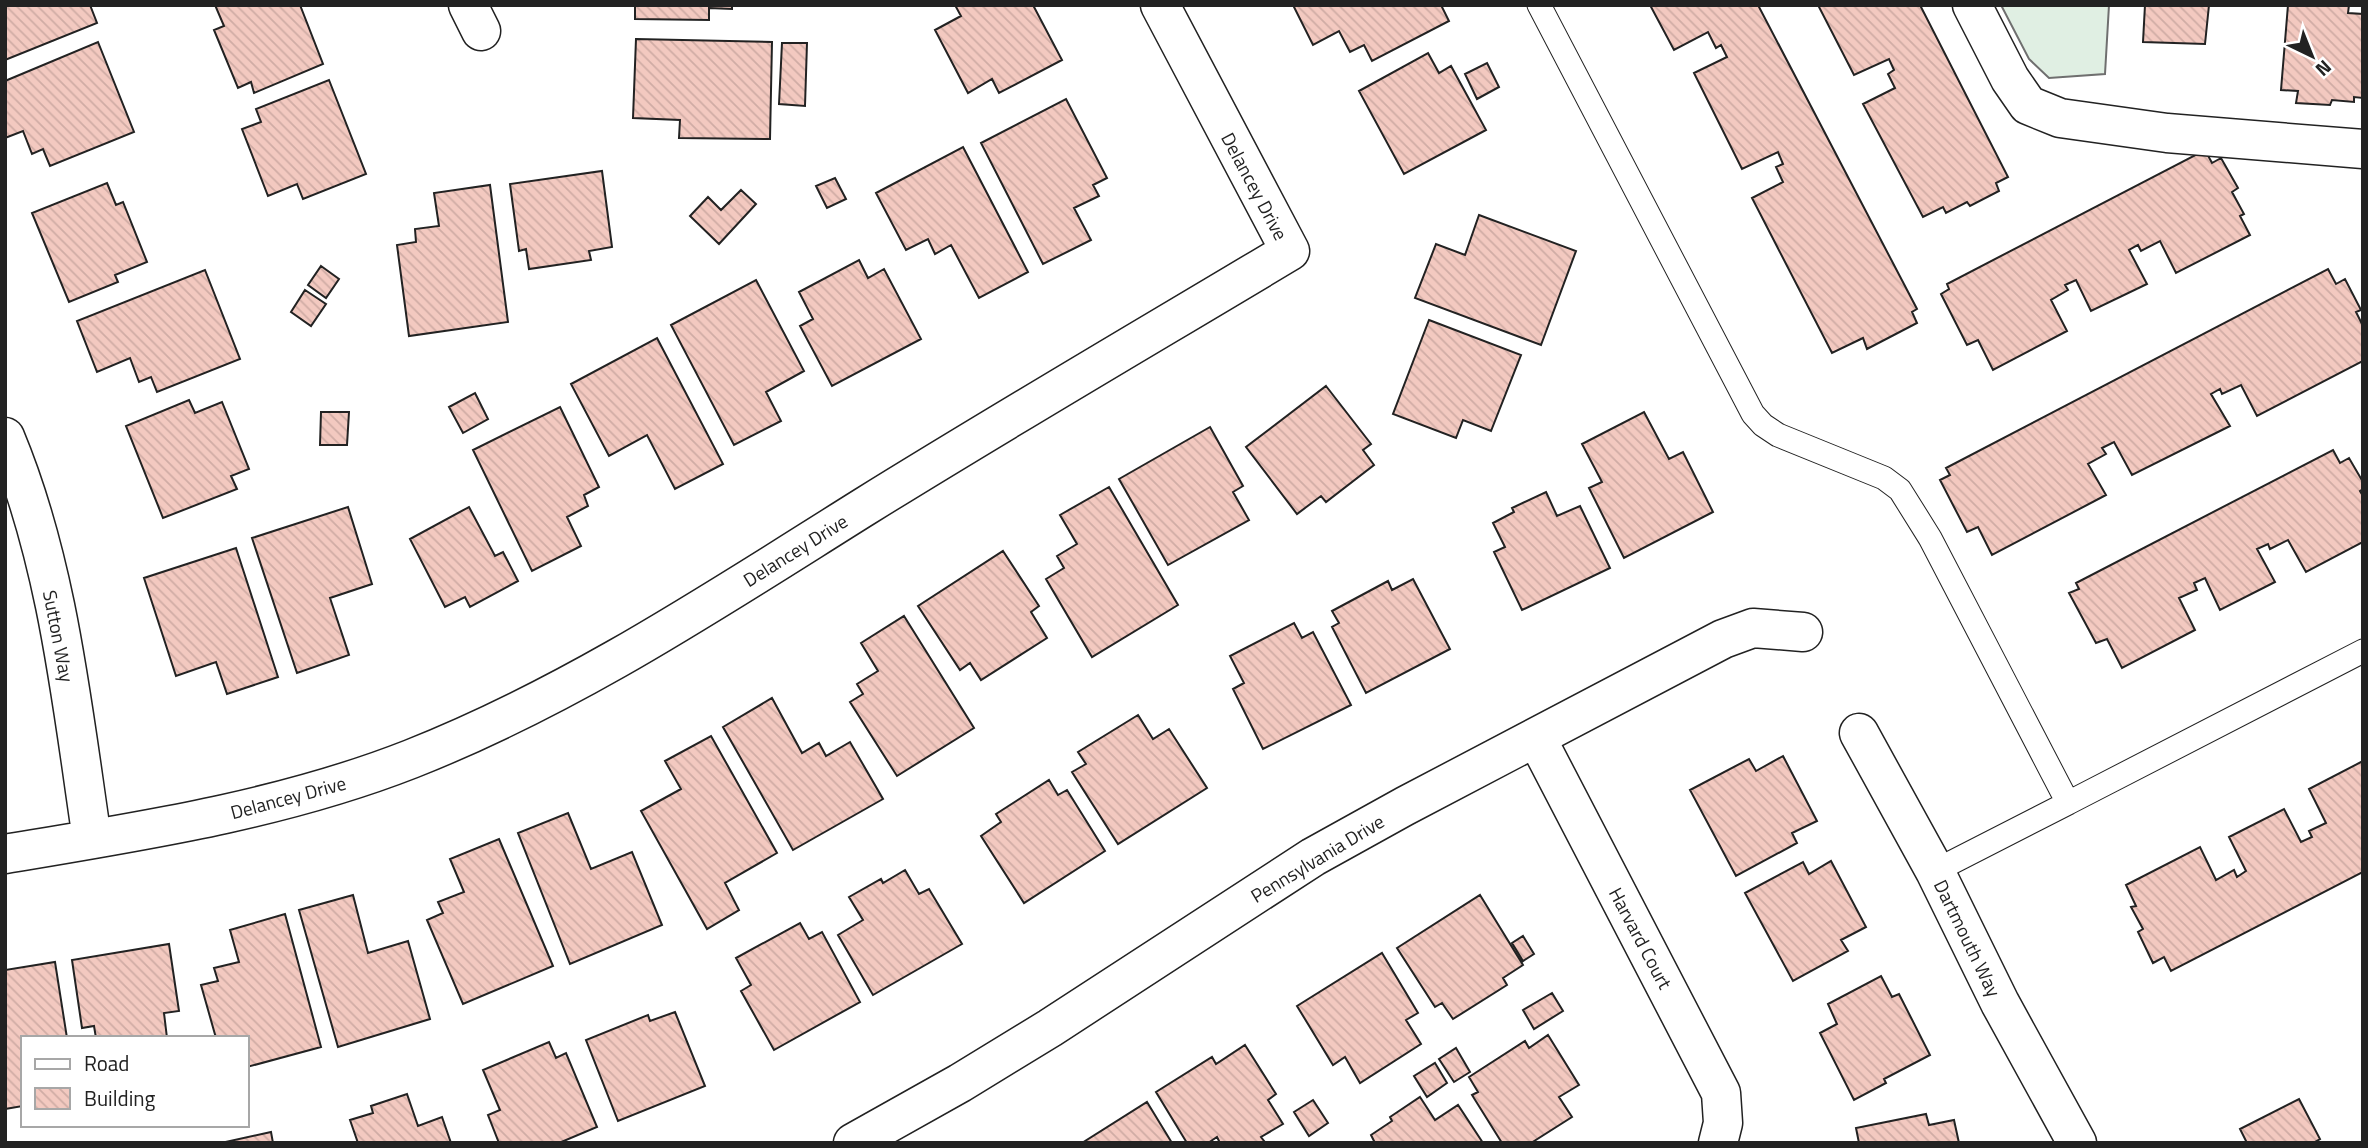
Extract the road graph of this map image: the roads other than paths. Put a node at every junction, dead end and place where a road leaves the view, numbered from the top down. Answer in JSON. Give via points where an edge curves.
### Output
{"nodes":[{"id":1,"x":1160,"y":5,"type":"edge"},
{"id":2,"x":1539,"y":5,"type":"edge"},
{"id":3,"x":1972,"y":5,"type":"edge"},
{"id":4,"x":2363,"y":149,"type":"edge"},
{"id":5,"x":5,"y":437,"type":"edge"},
{"id":6,"x":1803,"y":632,"type":"dead end"},
{"id":7,"x":2363,"y":651,"type":"edge"},
{"id":8,"x":1859,"y":733,"type":"dead end"},
{"id":9,"x":1536,"y":739,"type":"junction"},
{"id":10,"x":2068,"y":803,"type":"junction"},
{"id":11,"x":92,"y":839,"type":"junction"},
{"id":12,"x":5,"y":854,"type":"edge"},
{"id":13,"x":1935,"y":870,"type":"junction"},
{"id":14,"x":853,"y":1143,"type":"edge"},
{"id":15,"x":1718,"y":1143,"type":"edge"},
{"id":16,"x":2077,"y":1143,"type":"edge"}],
"edges":[{"from":1,"to":11,"type":"street","name":"Delancey Drive","via":[[1290,251],[626,654],[483,730],[408,760],[280,801]]},
{"from":2,"to":10,"type":"lane","via":[[1753,414],[1778,435],[1884,478],[1900,490],[1930,538]]},
{"from":3,"to":4,"type":"street","via":[[2028,105],[2060,118],[2167,133]]},
{"from":5,"to":11,"type":"street","name":"Sutton Way","via":[[32,514],[52,593]]},
{"from":6,"to":9,"type":"street","name":"Pennsylvania Drive","via":[[1753,628],[1723,639]]},
{"from":7,"to":10,"type":"lane"},
{"from":8,"to":13,"type":"street","name":"Dartmouth Way"},
{"from":9,"to":14,"type":"street","name":"Pennsylvania Drive","via":[[1313,857],[1050,1028]]},
{"from":9,"to":15,"type":"street","name":"Harvard Court","via":[[1721,1093],[1723,1124]]},
{"from":10,"to":13,"type":"lane"},
{"from":11,"to":12,"type":"street","name":"Delancey Drive"},
{"from":13,"to":16,"type":"street","name":"Dartmouth Way","via":[[2000,1003]]}]}
